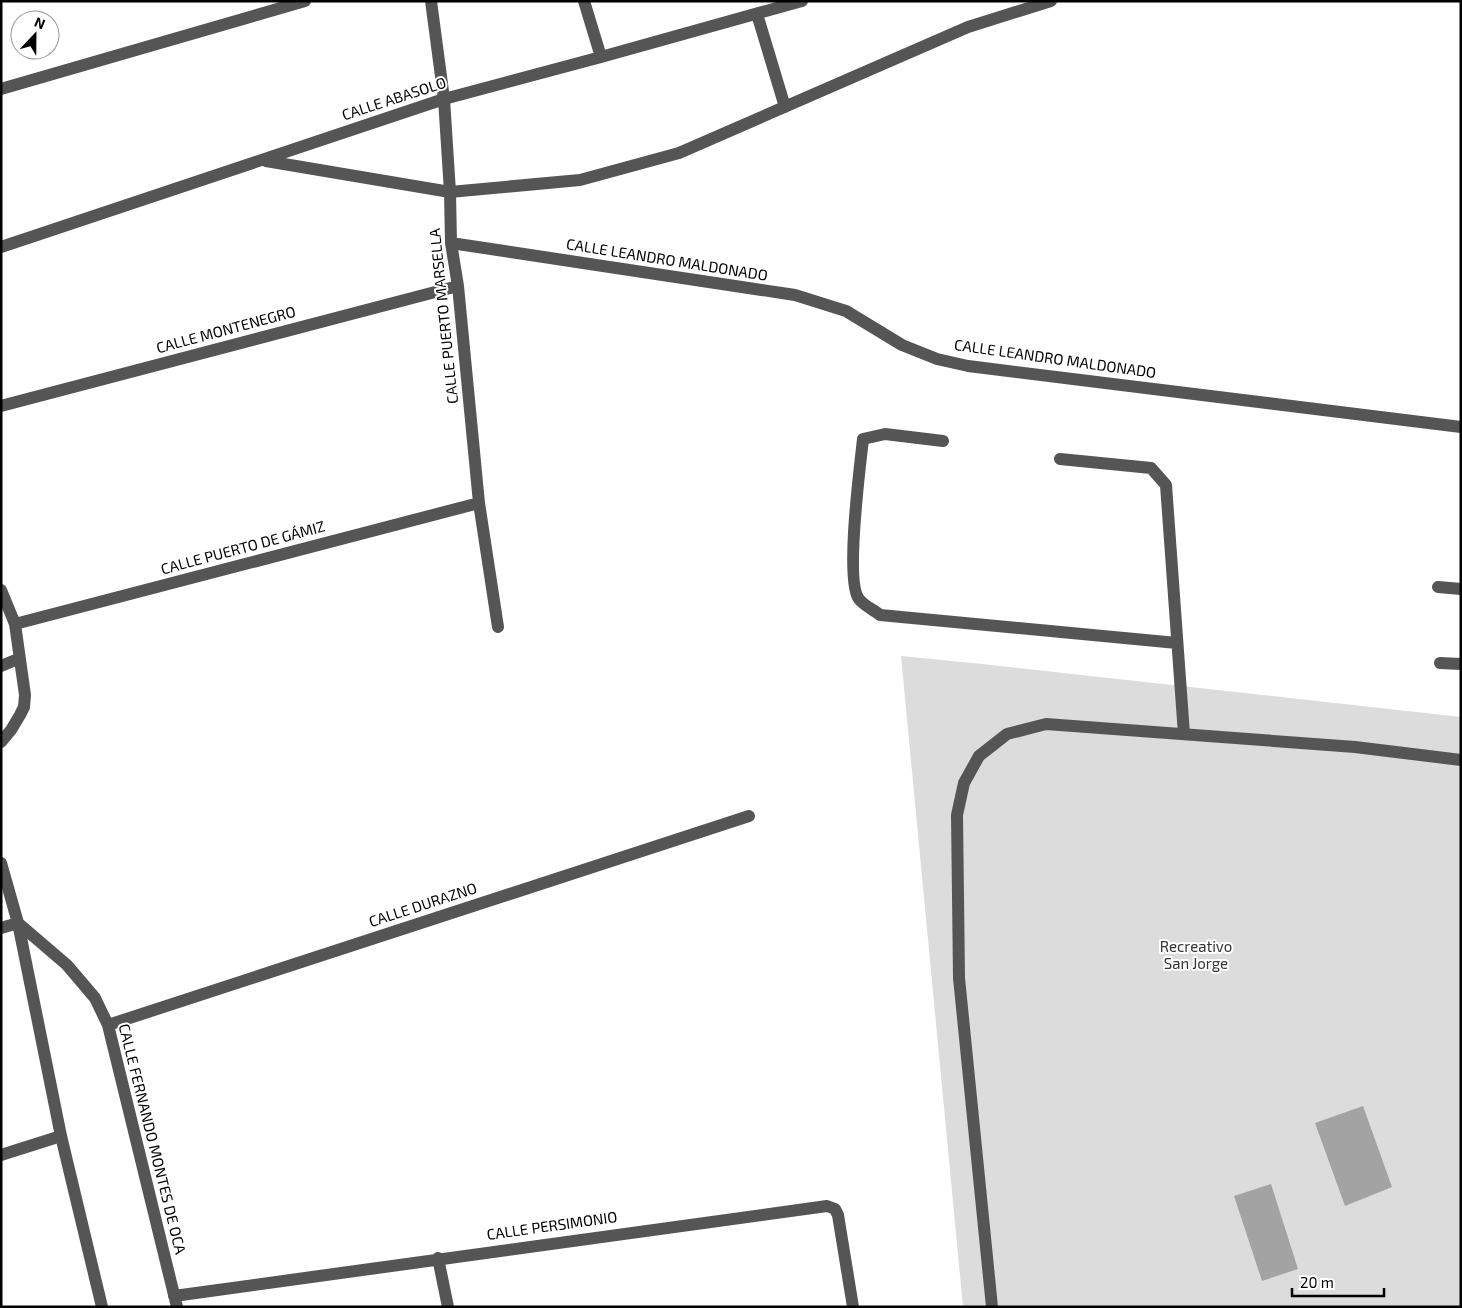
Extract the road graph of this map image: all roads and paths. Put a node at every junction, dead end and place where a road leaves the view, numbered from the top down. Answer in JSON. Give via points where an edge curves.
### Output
{"nodes":[{"id":1,"x":305,"y":1,"type":"edge"},
{"id":2,"x":431,"y":1,"type":"edge"},
{"id":3,"x":584,"y":1,"type":"edge"},
{"id":4,"x":802,"y":1,"type":"edge"},
{"id":5,"x":1051,"y":1,"type":"edge"},
{"id":6,"x":758,"y":14,"type":"junction"},
{"id":7,"x":601,"y":57,"type":"junction"},
{"id":8,"x":1,"y":89,"type":"edge"},
{"id":9,"x":444,"y":99,"type":"junction"},
{"id":10,"x":785,"y":107,"type":"junction"},
{"id":11,"x":264,"y":160,"type":"junction"},
{"id":12,"x":450,"y":192,"type":"junction"},
{"id":13,"x":451,"y":244,"type":"junction"},
{"id":14,"x":1,"y":247,"type":"edge"},
{"id":15,"x":458,"y":286,"type":"junction"},
{"id":16,"x":1,"y":406,"type":"edge"},
{"id":17,"x":1461,"y":427,"type":"edge"},
{"id":18,"x":943,"y":441,"type":"dead end"},
{"id":19,"x":1060,"y":459,"type":"dead end"},
{"id":20,"x":480,"y":503,"type":"junction"},
{"id":21,"x":1438,"y":587,"type":"dead end"},
{"id":22,"x":1461,"y":589,"type":"edge"},
{"id":23,"x":1,"y":590,"type":"edge"},
{"id":24,"x":14,"y":624,"type":"junction"},
{"id":25,"x":498,"y":627,"type":"dead end"},
{"id":26,"x":1176,"y":643,"type":"junction"},
{"id":27,"x":18,"y":659,"type":"junction"},
{"id":28,"x":1440,"y":662,"type":"dead end"},
{"id":29,"x":1461,"y":664,"type":"edge"},
{"id":30,"x":1,"y":666,"type":"edge"},
{"id":31,"x":1184,"y":734,"type":"junction"},
{"id":32,"x":1,"y":742,"type":"edge"},
{"id":33,"x":1461,"y":760,"type":"edge"},
{"id":34,"x":749,"y":816,"type":"dead end"},
{"id":35,"x":1,"y":863,"type":"edge"},
{"id":36,"x":18,"y":923,"type":"junction"},
{"id":37,"x":1,"y":928,"type":"edge"},
{"id":38,"x":108,"y":1025,"type":"junction"},
{"id":39,"x":61,"y":1136,"type":"junction"},
{"id":40,"x":1,"y":1155,"type":"edge"},
{"id":41,"x":438,"y":1258,"type":"junction"},
{"id":42,"x":176,"y":1301,"type":"edge"},
{"id":43,"x":102,"y":1307,"type":"edge"},
{"id":44,"x":448,"y":1307,"type":"edge"},
{"id":45,"x":853,"y":1307,"type":"edge"},
{"id":46,"x":992,"y":1307,"type":"edge"}],
"edges":[{"from":1,"to":8,"type":"street"},
{"from":2,"to":9,"type":"street","name":"CALLE PUERTO MARSELLA"},
{"from":3,"to":7,"type":"street"},
{"from":4,"to":6,"type":"street","name":"CALLE ABASOLO"},
{"from":5,"to":10,"type":"street","via":[[968,27]]},
{"from":6,"to":7,"type":"street","name":"CALLE ABASOLO"},
{"from":6,"to":10,"type":"street"},
{"from":7,"to":9,"type":"street","name":"CALLE ABASOLO"},
{"from":9,"to":11,"type":"street","name":"CALLE ABASOLO"},
{"from":9,"to":12,"type":"street","name":"CALLE PUERTO MARSELLA"},
{"from":10,"to":12,"type":"street","via":[[679,153],[580,180]]},
{"from":11,"to":12,"type":"street"},
{"from":11,"to":14,"type":"street","name":"CALLE ABASOLO"},
{"from":12,"to":13,"type":"street","name":"CALLE PUERTO MARSELLA"},
{"from":13,"to":15,"type":"street","name":"CALLE PUERTO MARSELLA"},
{"from":13,"to":17,"type":"street","name":"CALLE LEANDRO MALDONADO","via":[[796,295],[846,311],[902,345],[937,359],[968,366]]},
{"from":15,"to":16,"type":"street","name":"CALLE MONTENEGRO"},
{"from":15,"to":20,"type":"street","name":"CALLE PUERTO MARSELLA"},
{"from":18,"to":26,"type":"street","via":[[885,434],[863,439],[853,583],[858,599],[880,615]]},
{"from":19,"to":26,"type":"street","via":[[1151,468],[1166,485]]},
{"from":20,"to":24,"type":"street","name":"CALLE PUERTO DE GÁMIZ"},
{"from":20,"to":25,"type":"street","name":"CALLE PUERTO MARSELLA"},
{"from":21,"to":22,"type":"street"},
{"from":23,"to":24,"type":"street"},
{"from":24,"to":27,"type":"street"},
{"from":26,"to":31,"type":"street"},
{"from":27,"to":30,"type":"street"},
{"from":27,"to":32,"type":"street","via":[[24,707]]},
{"from":28,"to":29,"type":"street"},
{"from":31,"to":33,"type":"street","via":[[1355,747]]},
{"from":31,"to":46,"type":"street","via":[[1046,724],[1007,734],[979,756],[964,782],[956,815],[959,978]]},
{"from":34,"to":38,"type":"street","name":"CALLE DURAZNO"},
{"from":35,"to":36,"type":"street"},
{"from":36,"to":37,"type":"street"},
{"from":36,"to":38,"type":"street","name":"CALLE FERNANDO MONTES DE OCA","via":[[67,965],[95,998]]},
{"from":36,"to":39,"type":"street"},
{"from":38,"to":42,"type":"street","name":"CALLE FERNANDO MONTES DE OCA"},
{"from":39,"to":40,"type":"street"},
{"from":39,"to":43,"type":"street"},
{"from":41,"to":42,"type":"street","name":"CALLE PERSIMONIO"},
{"from":41,"to":44,"type":"street"},
{"from":41,"to":45,"type":"street","name":"CALLE PERSIMONIO","via":[[827,1206],[835,1209],[838,1215]]}]}
